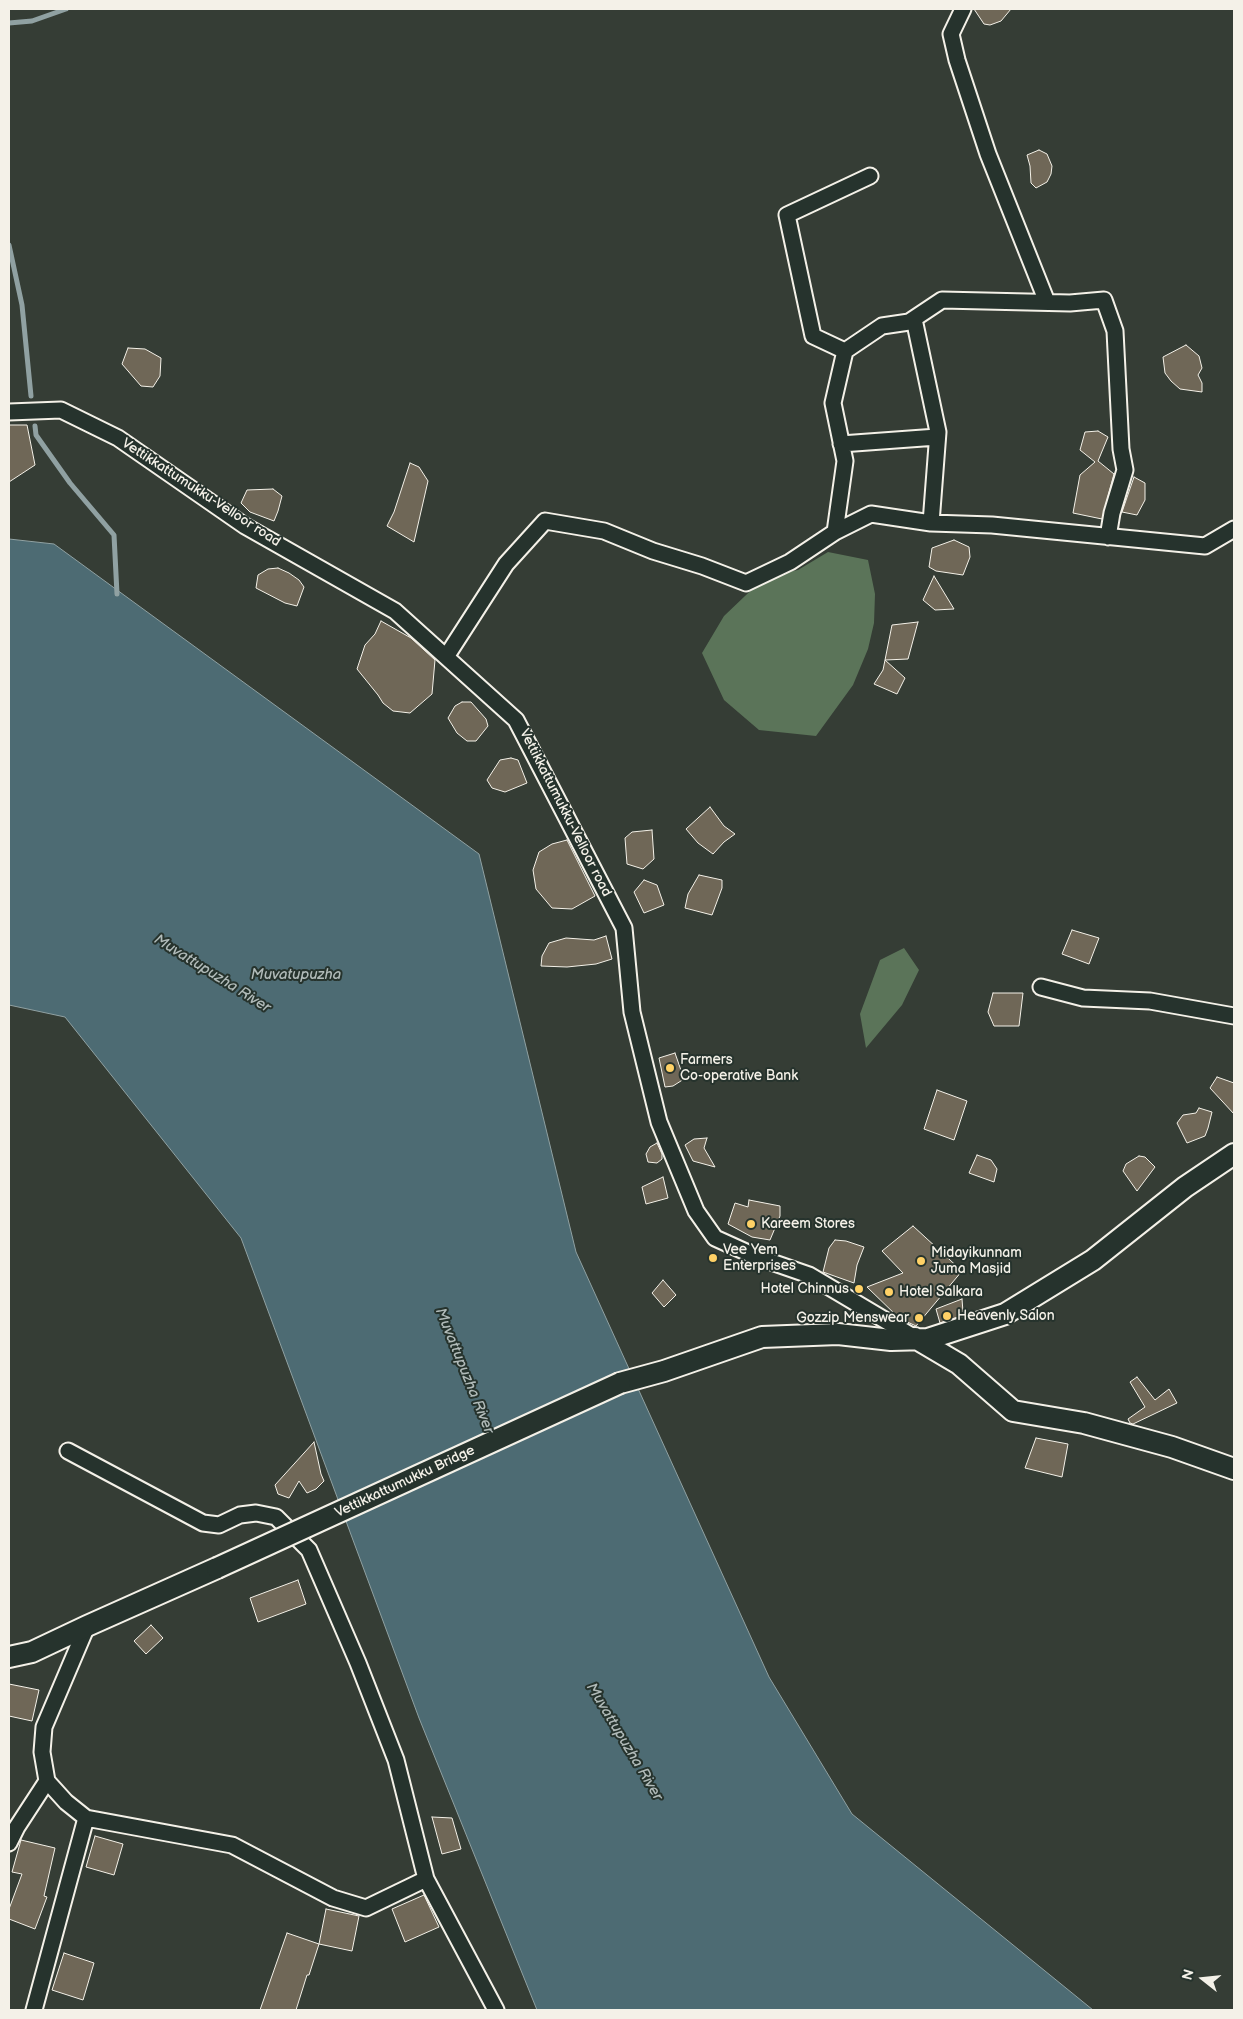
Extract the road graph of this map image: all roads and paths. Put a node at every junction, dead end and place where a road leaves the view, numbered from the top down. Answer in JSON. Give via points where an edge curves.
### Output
{"nodes":[{"id":1,"x":963,"y":9,"type":"edge"},
{"id":2,"x":870,"y":176,"type":"dead end"},
{"id":3,"x":1047,"y":302,"type":"junction"},
{"id":4,"x":914,"y":319,"type":"junction"},
{"id":5,"x":845,"y":352,"type":"junction"},
{"id":6,"x":9,"y":412,"type":"edge"},
{"id":7,"x":937,"y":438,"type":"junction"},
{"id":8,"x":841,"y":444,"type":"junction"},
{"id":9,"x":931,"y":522,"type":"junction"},
{"id":10,"x":1234,"y":529,"type":"edge"},
{"id":11,"x":835,"y":532,"type":"junction"},
{"id":12,"x":1108,"y":537,"type":"junction"},
{"id":13,"x":446,"y":657,"type":"junction"},
{"id":14,"x":1041,"y":987,"type":"dead end"},
{"id":15,"x":1234,"y":1016,"type":"edge"},
{"id":16,"x":1234,"y":1154,"type":"edge"},
{"id":17,"x":915,"y":1338,"type":"junction"},
{"id":18,"x":68,"y":1451,"type":"dead end"},
{"id":19,"x":1234,"y":1469,"type":"edge"},
{"id":20,"x":87,"y":1626,"type":"junction"},
{"id":21,"x":9,"y":1657,"type":"edge"},
{"id":22,"x":47,"y":1781,"type":"junction"},
{"id":23,"x":86,"y":1818,"type":"junction"},
{"id":24,"x":9,"y":1843,"type":"edge"},
{"id":25,"x":426,"y":1880,"type":"junction"},
{"id":26,"x":34,"y":2010,"type":"edge"},
{"id":27,"x":496,"y":2010,"type":"edge"}],
"edges":[{"from":1,"to":3,"type":"street","via":[[951,34],[957,60],[988,154]]},
{"from":2,"to":5,"type":"street","via":[[787,215],[813,336]]},
{"from":3,"to":4,"type":"street","via":[[942,300]]},
{"from":3,"to":12,"type":"street","via":[[1104,300],[1115,331],[1125,470]]},
{"from":4,"to":5,"type":"street","via":[[882,326]]},
{"from":4,"to":7,"type":"street"},
{"from":5,"to":8,"type":"street","via":[[833,403]]},
{"from":6,"to":13,"type":"street","name":"Vettikkattumukku-Velloor road","via":[[61,410],[118,438],[245,526],[395,611]]},
{"from":7,"to":8,"type":"street"},
{"from":7,"to":9,"type":"street"},
{"from":8,"to":11,"type":"street","via":[[845,461]]},
{"from":9,"to":11,"type":"street","via":[[871,514]]},
{"from":9,"to":12,"type":"street"},
{"from":10,"to":12,"type":"street","via":[[1205,546]]},
{"from":11,"to":13,"type":"street","via":[[790,562],[746,583],[604,531],[545,521],[506,564]]},
{"from":13,"to":17,"type":"street","name":"Vettikkattumukku-Velloor road","via":[[516,720],[624,928],[632,1012],[660,1122],[696,1211],[715,1238],[809,1275]]},
{"from":14,"to":15,"type":"street","via":[[1083,998],[1150,1001]]},
{"from":16,"to":17,"type":"main road","name":"Vettikkattumukku Bridge","via":[[1185,1187],[1093,1260],[1005,1314],[928,1339]]},
{"from":17,"to":19,"type":"main road","via":[[959,1364],[1013,1411],[1084,1423],[1172,1447]]},
{"from":17,"to":20,"type":"main road","name":"Vettikkattumukku Bridge","bridge":true,"via":[[892,1340],[838,1334],[762,1337],[620,1383]]},
{"from":18,"to":25,"type":"street","via":[[203,1523],[219,1525],[240,1515],[256,1513],[276,1517],[309,1550],[396,1760]]},
{"from":20,"to":21,"type":"main road","name":"Vettikkattumukku Bridge","via":[[32,1652]]},
{"from":20,"to":22,"type":"street","via":[[44,1727],[42,1752]]},
{"from":22,"to":23,"type":"street"},
{"from":22,"to":24,"type":"street"},
{"from":23,"to":25,"type":"street","via":[[232,1845],[333,1898],[366,1908]]},
{"from":23,"to":26,"type":"street"},
{"from":25,"to":27,"type":"street"}]}
